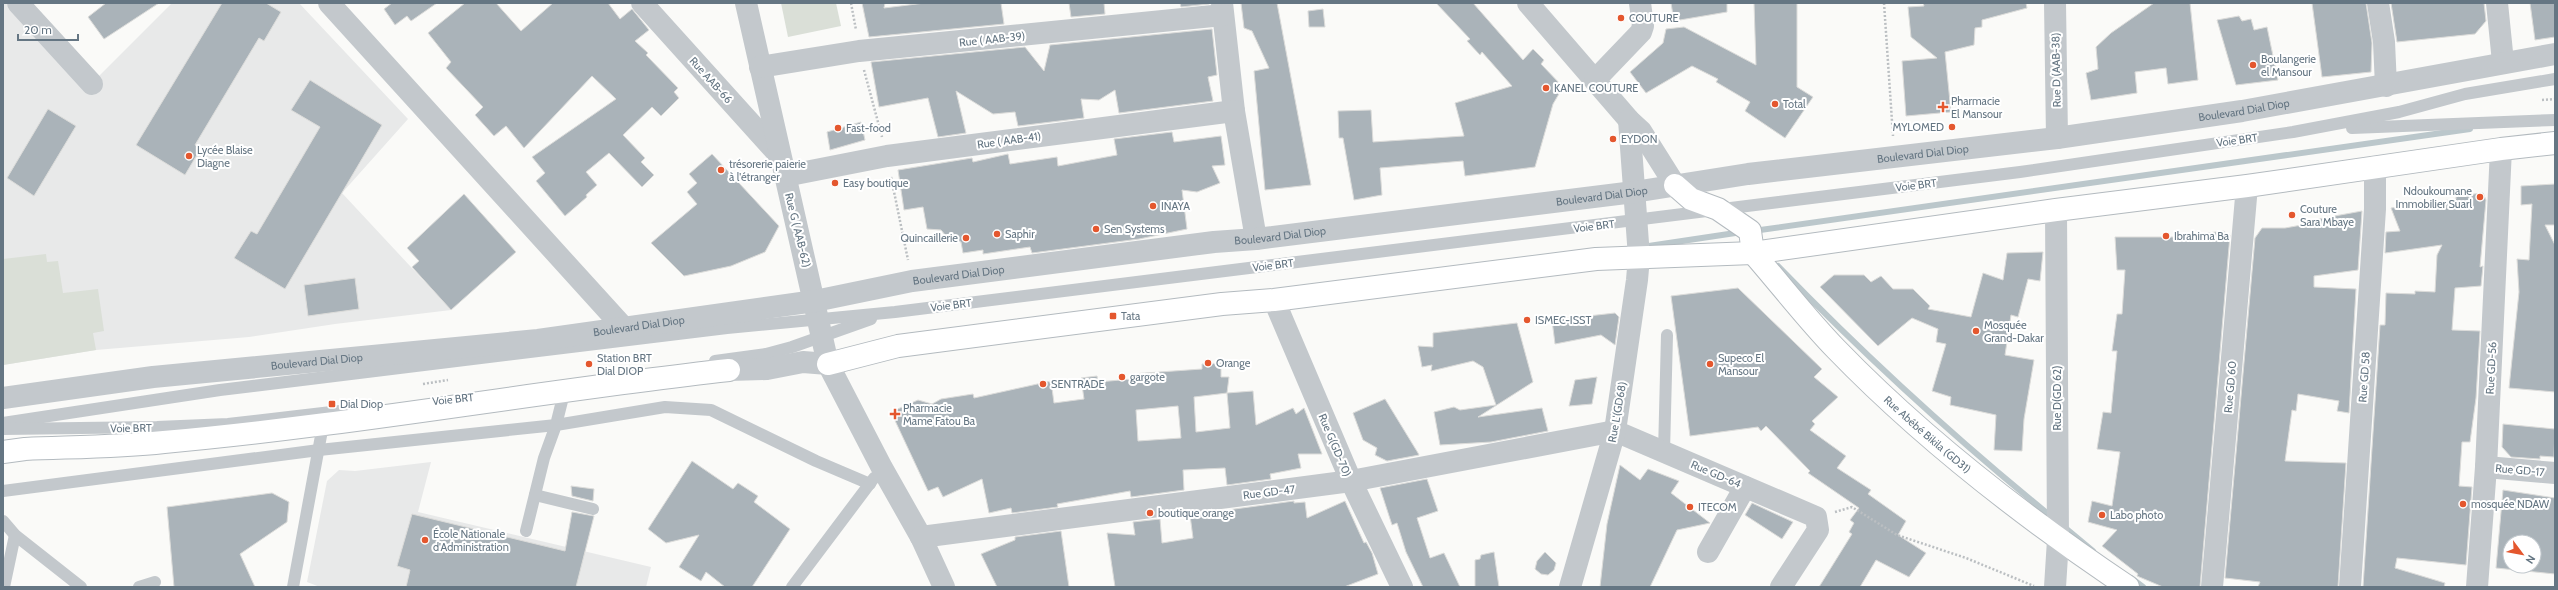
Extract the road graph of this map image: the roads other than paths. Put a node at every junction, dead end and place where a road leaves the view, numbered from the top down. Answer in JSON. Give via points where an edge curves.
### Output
{"nodes":[{"id":1,"x":18,"y":3,"type":"edge"},
{"id":2,"x":329,"y":3,"type":"edge"},
{"id":3,"x":642,"y":3,"type":"edge"},
{"id":4,"x":746,"y":3,"type":"edge"},
{"id":5,"x":1528,"y":3,"type":"edge"},
{"id":6,"x":1640,"y":3,"type":"edge"},
{"id":7,"x":2055,"y":3,"type":"edge"},
{"id":8,"x":2378,"y":3,"type":"edge"},
{"id":9,"x":2497,"y":3,"type":"edge"},
{"id":10,"x":1223,"y":9,"type":"edge"},
{"id":11,"x":2555,"y":54,"type":"edge"},
{"id":12,"x":2503,"y":62,"type":"junction"},
{"id":13,"x":760,"y":67,"type":"junction"},
{"id":14,"x":2555,"y":79,"type":"edge"},
{"id":15,"x":1595,"y":80,"type":"junction"},
{"id":16,"x":92,"y":84,"type":"dead end"},
{"id":17,"x":2386,"y":86,"type":"junction"},
{"id":18,"x":1234,"y":111,"type":"junction"},
{"id":19,"x":1629,"y":120,"type":"junction"},
{"id":20,"x":2555,"y":120,"type":"edge"},
{"id":21,"x":2293,"y":132,"type":"junction"},
{"id":22,"x":2057,"y":138,"type":"junction"},
{"id":23,"x":2555,"y":143,"type":"edge"},
{"id":24,"x":2501,"y":149,"type":"junction"},
{"id":25,"x":782,"y":167,"type":"junction"},
{"id":26,"x":2375,"y":167,"type":"junction"},
{"id":27,"x":1675,"y":185,"type":"junction"},
{"id":28,"x":2247,"y":186,"type":"junction"},
{"id":29,"x":1634,"y":192,"type":"junction"},
{"id":30,"x":1718,"y":209,"type":"junction"},
{"id":31,"x":2056,"y":210,"type":"junction"},
{"id":32,"x":1637,"y":220,"type":"junction"},
{"id":33,"x":1256,"y":239,"type":"junction"},
{"id":34,"x":1753,"y":253,"type":"junction"},
{"id":35,"x":1639,"y":257,"type":"junction"},
{"id":36,"x":1274,"y":300,"type":"junction"},
{"id":37,"x":895,"y":312,"type":"junction"},
{"id":38,"x":819,"y":319,"type":"junction"},
{"id":39,"x":624,"y":328,"type":"junction"},
{"id":40,"x":1667,"y":335,"type":"dead end"},
{"id":41,"x":828,"y":364,"type":"junction"},
{"id":42,"x":729,"y":370,"type":"joint"},
{"id":43,"x":564,"y":393,"type":"junction"},
{"id":44,"x":3,"y":398,"type":"edge"},
{"id":45,"x":3,"y":423,"type":"edge"},
{"id":46,"x":323,"y":425,"type":"junction"},
{"id":47,"x":556,"y":425,"type":"junction"},
{"id":48,"x":3,"y":429,"type":"edge"},
{"id":49,"x":1615,"y":431,"type":"junction"},
{"id":50,"x":319,"y":450,"type":"junction"},
{"id":51,"x":3,"y":452,"type":"edge"},
{"id":52,"x":1664,"y":452,"type":"junction"},
{"id":53,"x":2486,"y":467,"type":"junction"},
{"id":54,"x":2555,"y":473,"type":"edge"},
{"id":55,"x":876,"y":476,"type":"junction"},
{"id":56,"x":1351,"y":481,"type":"junction"},
{"id":57,"x":1745,"y":487,"type":"junction"},
{"id":58,"x":3,"y":493,"type":"edge"},
{"id":59,"x":535,"y":495,"type":"junction"},
{"id":60,"x":593,"y":508,"type":"dead end"},
{"id":61,"x":3,"y":521,"type":"edge"},
{"id":62,"x":526,"y":531,"type":"dead end"},
{"id":63,"x":15,"y":535,"type":"junction"},
{"id":64,"x":921,"y":537,"type":"junction"},
{"id":65,"x":2058,"y":540,"type":"junction"},
{"id":66,"x":1708,"y":552,"type":"dead end"},
{"id":67,"x":155,"y":582,"type":"dead end"},
{"id":68,"x":1572,"y":586,"type":"edge"},
{"id":69,"x":4,"y":587,"type":"edge"},
{"id":70,"x":81,"y":587,"type":"edge"},
{"id":71,"x":139,"y":587,"type":"edge"},
{"id":72,"x":293,"y":587,"type":"edge"},
{"id":73,"x":792,"y":587,"type":"edge"},
{"id":74,"x":944,"y":587,"type":"edge"},
{"id":75,"x":1402,"y":587,"type":"edge"},
{"id":76,"x":1781,"y":587,"type":"edge"},
{"id":77,"x":2054,"y":587,"type":"edge"},
{"id":78,"x":2128,"y":587,"type":"edge"},
{"id":79,"x":2212,"y":587,"type":"edge"},
{"id":80,"x":2350,"y":587,"type":"edge"},
{"id":81,"x":2477,"y":587,"type":"edge"}],
"edges":[{"from":1,"to":16,"type":"street"},
{"from":2,"to":39,"type":"street"},
{"from":3,"to":25,"type":"street","name":"Rue AAB-66"},
{"from":4,"to":13,"type":"street","name":"Rue G ( AAB-62)"},
{"from":5,"to":15,"type":"street"},
{"from":6,"to":15,"type":"street","via":[[1643,26],[1641,32]]},
{"from":7,"to":22,"type":"street","name":"Rue D (AAB-38)"},
{"from":8,"to":17,"type":"street","via":[[2384,42]]},
{"from":9,"to":12,"type":"street"},
{"from":10,"to":13,"type":"street","name":"Rue ( AAB-39)","via":[[859,51]]},
{"from":10,"to":18,"type":"street"},
{"from":11,"to":12,"type":"street","name":"Boulevard Dial Diop"},
{"from":12,"to":17,"type":"street","name":"Boulevard Dial Diop"},
{"from":13,"to":25,"type":"street","name":"Rue G ( AAB-62)"},
{"from":14,"to":21,"type":"lane","name":"Voie BRT","via":[[2465,94],[2399,112]]},
{"from":15,"to":19,"type":"street"},
{"from":17,"to":22,"type":"street","name":"Boulevard Dial Diop","via":[[2242,111]]},
{"from":18,"to":25,"type":"street","name":"Rue ( AAB-41)"},
{"from":18,"to":33,"type":"street"},
{"from":19,"to":27,"type":"street","via":[[1641,131]]},
{"from":19,"to":29,"type":"street","name":"Rue L'(GD68)"},
{"from":20,"to":21,"type":"lane","name":"Voie BRT","via":[[2400,124]]},
{"from":21,"to":30,"type":"lane","name":"Voie BRT","via":[[2020,172]]},
{"from":22,"to":27,"type":"street","name":"Boulevard Dial Diop","via":[[1894,156]]},
{"from":23,"to":24,"type":"main road"},
{"from":24,"to":26,"type":"main road"},
{"from":24,"to":53,"type":"street","name":"Rue GD-56"},
{"from":25,"to":38,"type":"street","name":"Rue G ( AAB-62)"},
{"from":26,"to":28,"type":"main road"},
{"from":26,"to":80,"type":"street","name":"Rue GD 58","via":[[2375,209]]},
{"from":27,"to":29,"type":"street","name":"Boulevard Dial Diop"},
{"from":27,"to":30,"type":"main road","via":[[1691,198]]},
{"from":28,"to":31,"type":"main road"},
{"from":28,"to":79,"type":"street","name":"Rue GD 60"},
{"from":29,"to":32,"type":"street","name":"Rue L'(GD68)"},
{"from":29,"to":33,"type":"street","name":"Boulevard Dial Diop"},
{"from":30,"to":32,"type":"lane","name":"Voie BRT"},
{"from":30,"to":34,"type":"main road","via":[[1750,231]]},
{"from":31,"to":34,"type":"main road"},
{"from":31,"to":65,"type":"street","name":"Rue D(GD 62)"},
{"from":32,"to":35,"type":"street","name":"Rue L'(GD68)"},
{"from":32,"to":37,"type":"lane","name":"Voie BRT"},
{"from":33,"to":38,"type":"street","name":"Boulevard Dial Diop","via":[[1214,242],[912,281]]},
{"from":34,"to":35,"type":"main road"},
{"from":34,"to":65,"type":"main road","name":"Rue Abébé Bikila (GD31)","via":[[1785,294],[1831,344],[1907,418]]},
{"from":35,"to":36,"type":"main road","via":[[1596,259]]},
{"from":35,"to":49,"type":"street","name":"Rue L'(GD68)"},
{"from":36,"to":41,"type":"main road","via":[[1222,304],[898,346]]},
{"from":36,"to":56,"type":"street","name":"Rue G(GD-70)"},
{"from":37,"to":38,"type":"lane","name":"Voie BRT"},
{"from":37,"to":38,"type":"lane","name":"Voie BRT"},
{"from":38,"to":39,"type":"street","name":"Boulevard Dial Diop"},
{"from":38,"to":41,"type":"street","name":"Rue G ( AAB-62)"},
{"from":38,"to":45,"type":"lane","name":"Voie BRT","via":[[220,390]]},
{"from":38,"to":48,"type":"lane","name":"Voie BRT","via":[[766,354],[531,391],[228,424]]},
{"from":39,"to":44,"type":"street","name":"Boulevard Dial Diop","via":[[538,340],[153,377]]},
{"from":40,"to":52,"type":"lane"},
{"from":41,"to":42,"type":"street","via":[[803,362],[767,369]]},
{"from":41,"to":55,"type":"street","name":"Rue G ( AAB-62)"},
{"from":42,"to":43,"type":"main road"},
{"from":43,"to":46,"type":"main road"},
{"from":43,"to":47,"type":"lane"},
{"from":46,"to":50,"type":"lane"},
{"from":46,"to":51,"type":"main road","via":[[162,443]]},
{"from":47,"to":50,"type":"lane"},
{"from":47,"to":55,"type":"lane","via":[[665,407],[711,410],[816,461]]},
{"from":47,"to":59,"type":"lane"},
{"from":49,"to":52,"type":"street","name":"Rue GD-64"},
{"from":49,"to":56,"type":"street","name":"Rue GD-47"},
{"from":49,"to":68,"type":"street","name":"Rue L'(GD68)"},
{"from":50,"to":58,"type":"lane"},
{"from":50,"to":72,"type":"lane"},
{"from":52,"to":57,"type":"street","name":"Rue GD-64"},
{"from":53,"to":54,"type":"street","name":"Rue GD-17"},
{"from":53,"to":81,"type":"street","name":"Rue GD-56"},
{"from":55,"to":64,"type":"street","name":"Rue G ( AAB-62)"},
{"from":55,"to":73,"type":"lane"},
{"from":56,"to":64,"type":"street","name":"Rue GD-47"},
{"from":56,"to":75,"type":"street","name":"Rue G(GD-70)"},
{"from":57,"to":66,"type":"street"},
{"from":57,"to":76,"type":"street","name":"Rue GD-64","via":[[1816,517],[1818,530]]},
{"from":59,"to":60,"type":"lane"},
{"from":59,"to":62,"type":"lane"},
{"from":61,"to":63,"type":"lane"},
{"from":63,"to":69,"type":"lane"},
{"from":63,"to":70,"type":"lane"},
{"from":64,"to":74,"type":"street","name":"Rue G ( AAB-62)"},
{"from":65,"to":77,"type":"street","name":"Rue D(GD 62)"},
{"from":65,"to":78,"type":"main road","name":"Rue Abébé Bikila (GD31)"},
{"from":67,"to":71,"type":"lane"}]}
